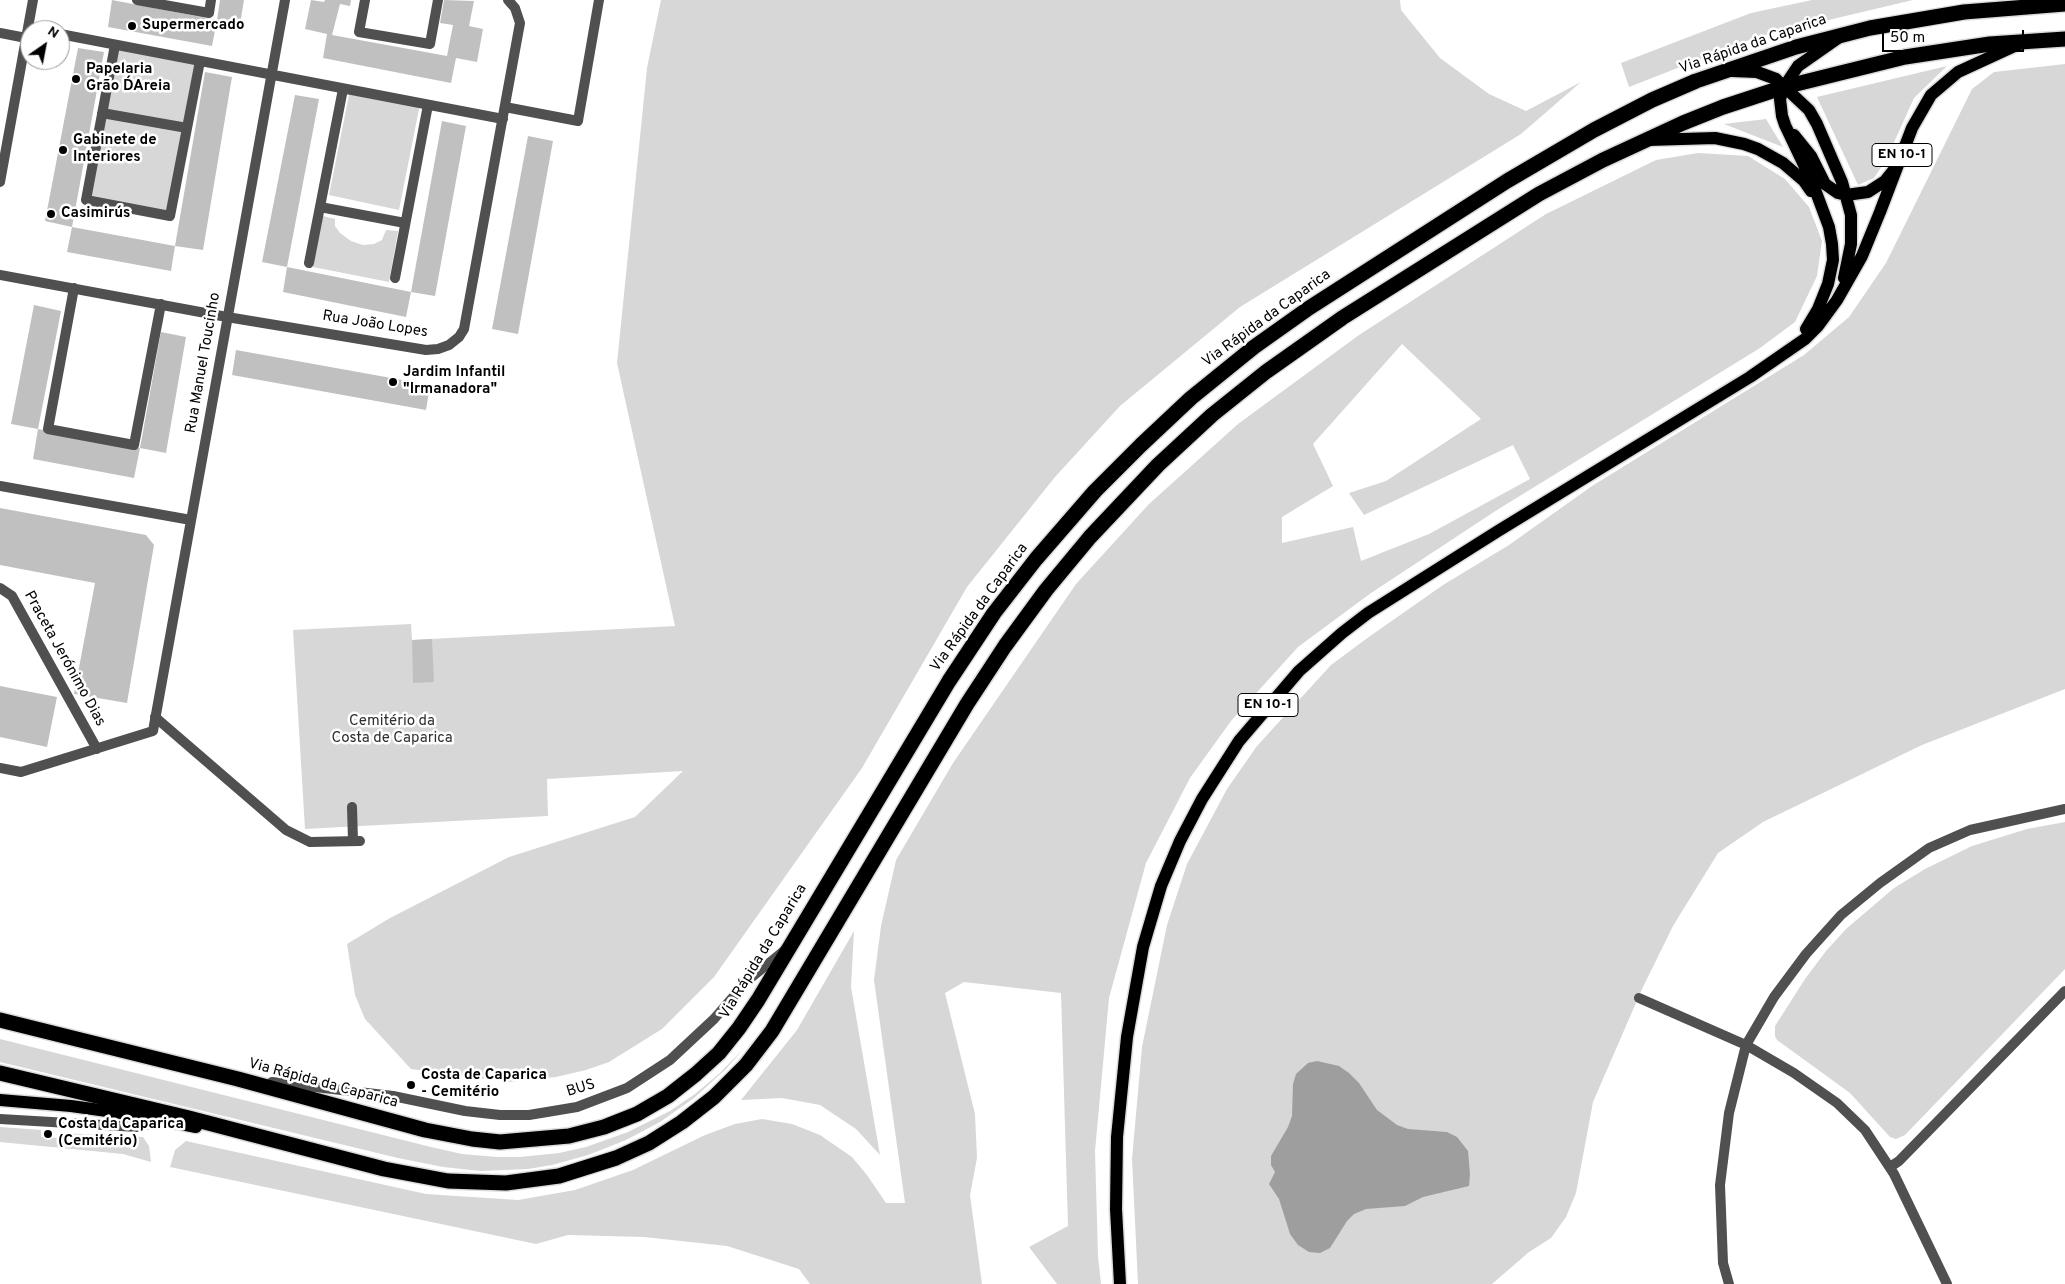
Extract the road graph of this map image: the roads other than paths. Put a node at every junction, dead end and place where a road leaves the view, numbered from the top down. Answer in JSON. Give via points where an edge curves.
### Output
{"nodes":[{"id":1,"x":33,"y":0,"type":"edge"},
{"id":2,"x":136,"y":0,"type":"edge"},
{"id":3,"x":211,"y":0,"type":"edge"},
{"id":4,"x":285,"y":0,"type":"edge"},
{"id":5,"x":365,"y":0,"type":"edge"},
{"id":6,"x":438,"y":0,"type":"edge"},
{"id":7,"x":508,"y":0,"type":"edge"},
{"id":8,"x":599,"y":0,"type":"edge"},
{"id":9,"x":2065,"y":4,"type":"edge"},
{"id":10,"x":31,"y":20,"type":"edge"},
{"id":11,"x":20,"y":33,"type":"edge"},
{"id":12,"x":0,"y":34,"type":"edge"},
{"id":13,"x":1844,"y":34,"type":"junction"},
{"id":14,"x":70,"y":36,"type":"edge"},
{"id":15,"x":2065,"y":40,"type":"edge"},
{"id":16,"x":2023,"y":42,"type":"junction"},
{"id":17,"x":115,"y":45,"type":"junction"},
{"id":18,"x":200,"y":61,"type":"junction"},
{"id":19,"x":22,"y":70,"type":"edge"},
{"id":20,"x":271,"y":75,"type":"junction"},
{"id":21,"x":1696,"y":81,"type":"junction"},
{"id":22,"x":1784,"y":87,"type":"junction"},
{"id":23,"x":342,"y":89,"type":"junction"},
{"id":24,"x":428,"y":105,"type":"junction"},
{"id":25,"x":505,"y":107,"type":"junction"},
{"id":26,"x":102,"y":113,"type":"junction"},
{"id":27,"x":1782,"y":116,"type":"junction"},
{"id":28,"x":503,"y":119,"type":"junction"},
{"id":29,"x":187,"y":128,"type":"junction"},
{"id":30,"x":1643,"y":140,"type":"junction"},
{"id":31,"x":1899,"y":161,"type":"junction"},
{"id":32,"x":0,"y":182,"type":"edge"},
{"id":33,"x":1846,"y":195,"type":"junction"},
{"id":34,"x":320,"y":207,"type":"junction"},
{"id":35,"x":1824,"y":214,"type":"junction"},
{"id":36,"x":405,"y":224,"type":"junction"},
{"id":37,"x":309,"y":263,"type":"dead end"},
{"id":38,"x":0,"y":275,"type":"edge"},
{"id":39,"x":395,"y":278,"type":"dead end"},
{"id":40,"x":74,"y":288,"type":"junction"},
{"id":41,"x":161,"y":304,"type":"junction"},
{"id":42,"x":1828,"y":312,"type":"junction"},
{"id":43,"x":228,"y":316,"type":"junction"},
{"id":44,"x":1774,"y":361,"type":"junction"},
{"id":45,"x":0,"y":486,"type":"edge"},
{"id":46,"x":191,"y":520,"type":"junction"},
{"id":47,"x":0,"y":588,"type":"edge"},
{"id":48,"x":155,"y":718,"type":"junction"},
{"id":49,"x":97,"y":748,"type":"junction"},
{"id":50,"x":0,"y":768,"type":"edge"},
{"id":51,"x":352,"y":807,"type":"dead end"},
{"id":52,"x":2065,"y":809,"type":"edge"},
{"id":53,"x":789,"y":946,"type":"junction"},
{"id":54,"x":2065,"y":991,"type":"edge"},
{"id":55,"x":1639,"y":998,"type":"dead end"},
{"id":56,"x":0,"y":1020,"type":"edge"},
{"id":57,"x":1746,"y":1045,"type":"junction"},
{"id":58,"x":0,"y":1072,"type":"edge"},
{"id":59,"x":238,"y":1079,"type":"junction"},
{"id":60,"x":0,"y":1100,"type":"edge"},
{"id":61,"x":0,"y":1119,"type":"edge"},
{"id":62,"x":166,"y":1121,"type":"junction"},
{"id":63,"x":1890,"y":1167,"type":"junction"},
{"id":64,"x":384,"y":1169,"type":"junction"},
{"id":65,"x":1120,"y":1284,"type":"edge"},
{"id":66,"x":1728,"y":1284,"type":"edge"},
{"id":67,"x":1947,"y":1284,"type":"edge"}],
"edges":[{"from":1,"to":10,"type":"street"},
{"from":2,"to":3,"type":"street","via":[[209,13]]},
{"from":4,"to":20,"type":"street","name":"Rua Manuel Toucinho"},
{"from":5,"to":6,"type":"street","via":[[360,32],[430,44]]},
{"from":7,"to":25,"type":"street","name":"Rua João Lopes","via":[[515,8],[520,23]]},
{"from":8,"to":25,"type":"street","via":[[578,121]]},
{"from":9,"to":13,"type":"highway","name":"Via Rápida da Caparica","via":[[1964,12]]},
{"from":11,"to":12,"type":"street"},
{"from":13,"to":21,"type":"highway","name":"Via Rápida da Caparica","via":[[1766,56]]},
{"from":13,"to":22,"type":"main road","number":"EN 10-1","via":[[1798,66]]},
{"from":14,"to":17,"type":"street"},
{"from":15,"to":16,"type":"highway"},
{"from":16,"to":22,"type":"highway","via":[[1905,57]]},
{"from":16,"to":31,"type":"main road","number":"EN 10-1","via":[[1958,72],[1939,87],[1918,115]]},
{"from":17,"to":18,"type":"street"},
{"from":17,"to":26,"type":"street"},
{"from":18,"to":20,"type":"street"},
{"from":18,"to":29,"type":"street"},
{"from":19,"to":32,"type":"street"},
{"from":20,"to":23,"type":"street"},
{"from":20,"to":43,"type":"street","name":"Rua Manuel Toucinho"},
{"from":21,"to":22,"type":"main road","number":"EN 10-1","via":[[1745,70],[1767,74]]},
{"from":21,"to":53,"type":"highway","name":"Via Rápida da Caparica","via":[[1570,144],[1309,308],[1221,372],[1160,427],[1062,527],[985,626],[948,681]]},
{"from":22,"to":27,"type":"main road","number":"EN 10-1","via":[[1780,99]]},
{"from":22,"to":30,"type":"highway","via":[[1723,107]]},
{"from":22,"to":33,"type":"main road","number":"EN 10-1","via":[[1813,117]]},
{"from":23,"to":24,"type":"street"},
{"from":23,"to":34,"type":"street"},
{"from":24,"to":28,"type":"street"},
{"from":24,"to":36,"type":"street"},
{"from":25,"to":28,"type":"street","name":"Rua João Lopes"},
{"from":26,"to":29,"type":"street"},
{"from":26,"to":29,"type":"street","via":[[86,200],[170,216]]},
{"from":27,"to":33,"type":"main road","via":[[1806,148],[1825,184]]},
{"from":27,"to":35,"type":"main road","number":"EN 10-1"},
{"from":28,"to":43,"type":"street","name":"Rua João Lopes","via":[[464,329],[454,342],[426,350]]},
{"from":30,"to":35,"type":"main road","number":"EN 10-1","via":[[1715,138],[1758,149],[1783,163],[1804,181]]},
{"from":30,"to":64,"type":"highway","via":[[1539,194],[1336,322],[1212,415],[1158,465],[1090,537],[1018,627],[953,727],[772,1032],[746,1065],[699,1109],[635,1150],[559,1176],[486,1184],[448,1181]]},
{"from":31,"to":33,"type":"main road","number":"EN 10-1","via":[[1877,187]]},
{"from":31,"to":42,"type":"main road","number":"EN 10-1","via":[[1868,243]]},
{"from":33,"to":42,"type":"main road","number":"EN 10-1","via":[[1852,231],[1849,259],[1842,286]]},
{"from":34,"to":36,"type":"street"},
{"from":34,"to":37,"type":"street"},
{"from":35,"to":44,"type":"main road","number":"EN 10-1","via":[[1833,260],[1824,296],[1802,334]]},
{"from":36,"to":39,"type":"street"},
{"from":38,"to":40,"type":"street","name":"Rua João Lopes"},
{"from":40,"to":41,"type":"street","name":"Rua João Lopes"},
{"from":40,"to":41,"type":"street","via":[[48,429],[134,445]]},
{"from":41,"to":43,"type":"street","name":"Rua João Lopes"},
{"from":42,"to":44,"type":"main road","number":"EN 10-1","via":[[1805,339]]},
{"from":43,"to":46,"type":"street","name":"Rua Manuel Toucinho"},
{"from":44,"to":65,"type":"main road","number":"EN 10-1","via":[[1368,612],[1299,672],[1239,741],[1202,798],[1180,841],[1161,886],[1143,947],[1130,1011],[1118,1121],[1116,1209]]},
{"from":45,"to":46,"type":"street"},
{"from":46,"to":48,"type":"street","name":"Rua Manuel Toucinho"},
{"from":47,"to":49,"type":"street","name":"Praceta Jerónimo Dias","via":[[12,596]]},
{"from":48,"to":49,"type":"street","name":"Rua Manuel Toucinho","via":[[153,731]]},
{"from":48,"to":51,"type":"street","via":[[286,830],[310,842],[357,841]]},
{"from":49,"to":50,"type":"street","via":[[21,772]]},
{"from":52,"to":57,"type":"street","via":[[1970,830],[1929,848],[1880,883],[1840,915],[1806,954],[1774,997]]},
{"from":53,"to":59,"type":"street","name":"BUS","via":[[746,981],[698,1035],[663,1066],[627,1088],[577,1107],[529,1115],[500,1115],[393,1096]]},
{"from":53,"to":59,"type":"highway","name":"Via Rápida da Caparica","via":[[750,1014],[706,1065],[654,1104],[622,1121],[586,1133],[522,1142],[472,1139],[376,1117]]},
{"from":54,"to":63,"type":"street"},
{"from":55,"to":57,"type":"street"},
{"from":56,"to":59,"type":"highway","name":"Via Rápida da Caparica"},
{"from":57,"to":63,"type":"street","via":[[1838,1103],[1865,1130]]},
{"from":57,"to":66,"type":"street","via":[[1729,1113],[1720,1185],[1723,1263]]},
{"from":58,"to":64,"type":"highway"},
{"from":60,"to":62,"type":"main road","via":[[71,1106]]},
{"from":61,"to":62,"type":"street","via":[[137,1127]]},
{"from":62,"to":64,"type":"main road"},
{"from":63,"to":67,"type":"street"}]}
